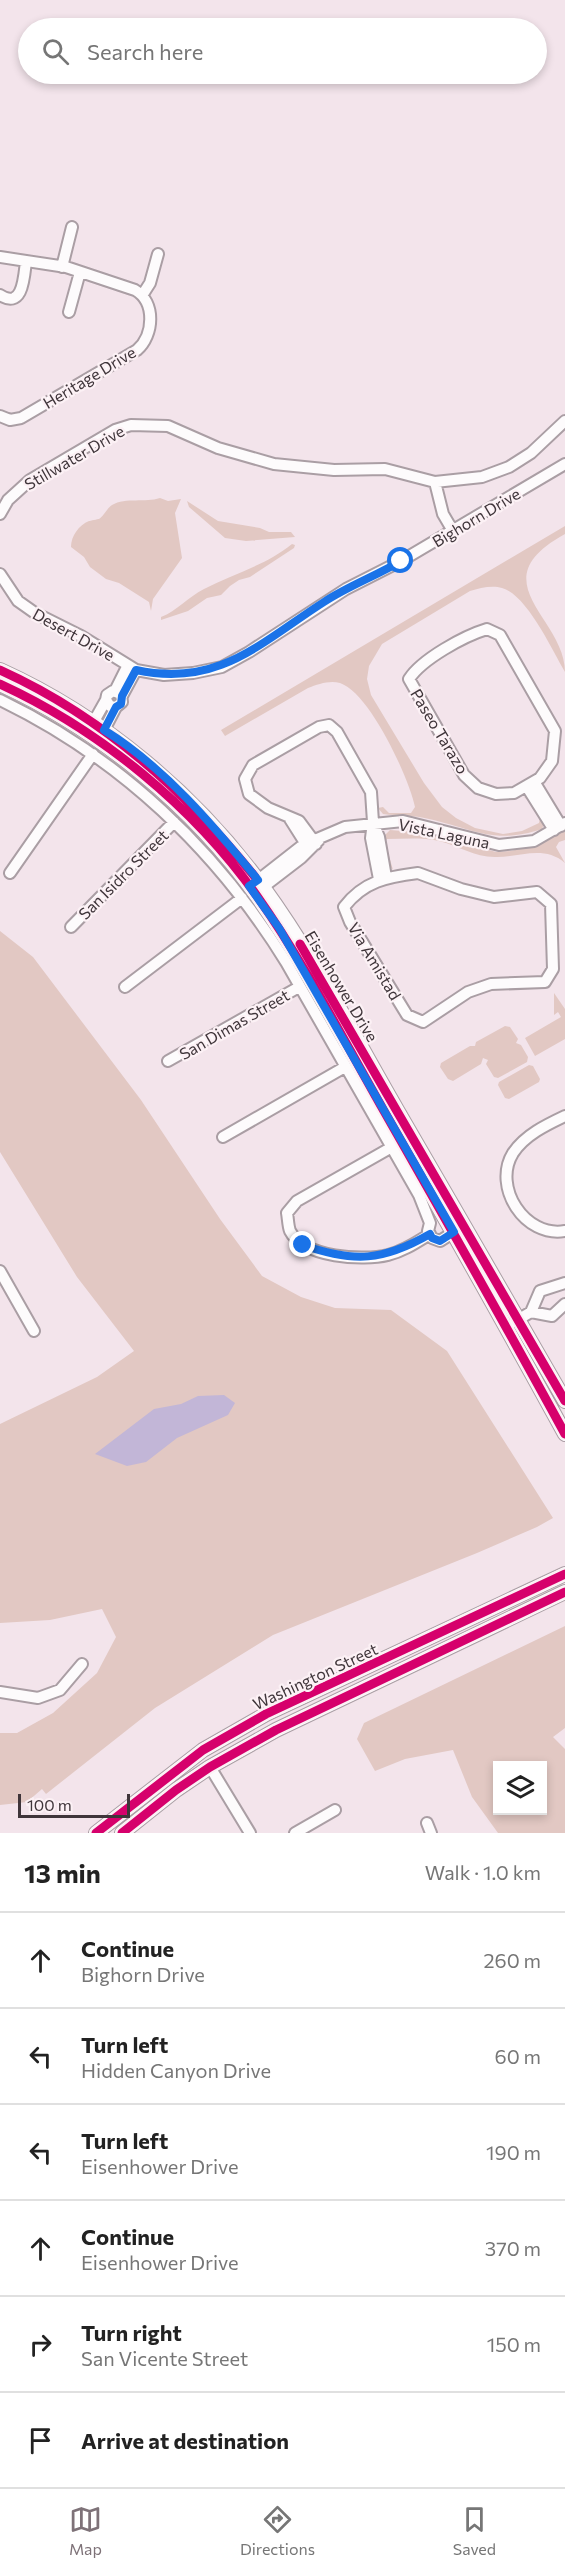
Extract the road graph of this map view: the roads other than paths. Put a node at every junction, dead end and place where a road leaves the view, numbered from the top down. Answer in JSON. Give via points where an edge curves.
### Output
{"nodes":[{"id":1,"x":72,"y":227,"type":"dead end"},
{"id":2,"x":158,"y":254,"type":"dead end"},
{"id":3,"x":0,"y":257,"type":"edge"},
{"id":4,"x":26,"y":261,"type":"junction"},
{"id":5,"x":62,"y":267,"type":"junction"},
{"id":6,"x":80,"y":272,"type":"junction"},
{"id":7,"x":143,"y":294,"type":"junction"},
{"id":8,"x":0,"y":295,"type":"edge"},
{"id":9,"x":69,"y":312,"type":"dead end"},
{"id":10,"x":0,"y":416,"type":"edge"},
{"id":11,"x":565,"y":421,"type":"edge"},
{"id":12,"x":565,"y":464,"type":"edge"},
{"id":13,"x":435,"y":482,"type":"junction"},
{"id":14,"x":0,"y":513,"type":"edge"},
{"id":15,"x":453,"y":531,"type":"junction"},
{"id":16,"x":0,"y":574,"type":"edge"},
{"id":17,"x":132,"y":668,"type":"junction"},
{"id":18,"x":0,"y":670,"type":"edge"},
{"id":19,"x":0,"y":684,"type":"edge"},
{"id":20,"x":118,"y":694,"type":"junction"},
{"id":21,"x":106,"y":700,"type":"junction"},
{"id":22,"x":1,"y":702,"type":"edge"},
{"id":23,"x":41,"y":705,"type":"junction"},
{"id":24,"x":116,"y":707,"type":"junction"},
{"id":25,"x":99,"y":726,"type":"junction"},
{"id":26,"x":93,"y":754,"type":"junction"},
{"id":27,"x":531,"y":785,"type":"junction"},
{"id":28,"x":174,"y":822,"type":"junction"},
{"id":29,"x":373,"y":822,"type":"junction"},
{"id":30,"x":560,"y":826,"type":"edge"},
{"id":31,"x":313,"y":843,"type":"junction"},
{"id":32,"x":10,"y":873,"type":"dead end"},
{"id":33,"x":383,"y":878,"type":"junction"},
{"id":34,"x":254,"y":889,"type":"junction"},
{"id":35,"x":71,"y":927,"type":"dead end"},
{"id":36,"x":125,"y":987,"type":"dead end"},
{"id":37,"x":299,"y":987,"type":"junction"},
{"id":38,"x":168,"y":1061,"type":"dead end"},
{"id":39,"x":345,"y":1067,"type":"junction"},
{"id":40,"x":565,"y":1116,"type":"edge"},
{"id":41,"x":223,"y":1137,"type":"dead end"},
{"id":42,"x":392,"y":1147,"type":"junction"},
{"id":43,"x":565,"y":1231,"type":"edge"},
{"id":44,"x":454,"y":1232,"type":"junction"},
{"id":45,"x":430,"y":1234,"type":"junction"},
{"id":46,"x":0,"y":1271,"type":"edge"},
{"id":47,"x":560,"y":1285,"type":"edge"},
{"id":48,"x":565,"y":1303,"type":"edge"},
{"id":49,"x":525,"y":1316,"type":"junction"},
{"id":50,"x":506,"y":1327,"type":"junction"},
{"id":51,"x":34,"y":1331,"type":"dead end"},
{"id":52,"x":565,"y":1401,"type":"edge"},
{"id":53,"x":565,"y":1434,"type":"edge"},
{"id":54,"x":565,"y":1574,"type":"edge"},
{"id":55,"x":565,"y":1592,"type":"edge"},
{"id":56,"x":81,"y":1664,"type":"dead end"},
{"id":57,"x":324,"y":1688,"type":"junction"},
{"id":58,"x":0,"y":1692,"type":"edge"},
{"id":59,"x":250,"y":1723,"type":"junction"},
{"id":60,"x":279,"y":1729,"type":"junction"},
{"id":61,"x":210,"y":1767,"type":"junction"},
{"id":62,"x":335,"y":1810,"type":"dead end"},
{"id":63,"x":96,"y":1833,"type":"edge"},
{"id":64,"x":122,"y":1833,"type":"edge"},
{"id":65,"x":250,"y":1833,"type":"edge"},
{"id":66,"x":295,"y":1833,"type":"edge"}],
"edges":[{"from":1,"to":5,"type":"street"},
{"from":2,"to":7,"type":"street"},
{"from":3,"to":4,"type":"street"},
{"from":4,"to":5,"type":"street"},
{"from":4,"to":8,"type":"street","via":[[21,292],[9,299]]},
{"from":5,"to":6,"type":"street"},
{"from":6,"to":7,"type":"street"},
{"from":6,"to":9,"type":"street"},
{"from":7,"to":10,"type":"street","name":"Heritage Drive","via":[[151,309],[145,342],[137,350],[21,418],[10,420]]},
{"from":11,"to":13,"type":"street","name":"Stillwater Drive","via":[[531,453],[509,467],[482,477]]},
{"from":12,"to":15,"type":"street","name":"Bighorn Drive"},
{"from":13,"to":14,"type":"street","name":"Stillwater Drive","via":[[385,470],[274,464],[218,448],[168,426],[145,423],[115,430],[30,480]]},
{"from":13,"to":15,"type":"street","via":[[443,514]]},
{"from":15,"to":17,"type":"street","name":"Bighorn Drive","via":[[346,589],[222,667],[164,675]]},
{"from":16,"to":17,"type":"street","name":"Desert Drive","via":[[18,602]]},
{"from":17,"to":20,"type":"street"},
{"from":18,"to":25,"type":"main road","name":"Eisenhower Drive","via":[[35,686]]},
{"from":19,"to":23,"type":"main road","name":"Eisenhower Drive"},
{"from":20,"to":21,"type":"street","via":[[109,693]]},
{"from":20,"to":24,"type":"street","via":[[121,704]]},
{"from":21,"to":24,"type":"street"},
{"from":21,"to":25,"type":"street"},
{"from":22,"to":26,"type":"street","name":"Eisenhower Drive"},
{"from":23,"to":25,"type":"street","via":[[57,707],[93,729]]},
{"from":23,"to":34,"type":"main road","name":"Eisenhower Drive","via":[[88,733],[152,783],[190,818]]},
{"from":24,"to":25,"type":"street"},
{"from":25,"to":34,"type":"main road","name":"Eisenhower Drive","via":[[200,812]]},
{"from":26,"to":28,"type":"street","name":"Eisenhower Drive","via":[[131,781]]},
{"from":26,"to":32,"type":"street"},
{"from":27,"to":27,"type":"street","name":"Paseo Tarazo","via":[[552,760],[555,731],[500,635],[487,629],[473,633],[416,668],[410,679],[465,775],[478,788],[496,794],[514,793]]},
{"from":27,"to":30,"type":"street"},
{"from":28,"to":34,"type":"street","name":"Eisenhower Drive","via":[[200,848]]},
{"from":28,"to":35,"type":"street","name":"San Isidro Street"},
{"from":29,"to":30,"type":"street","name":"Vista Laguna","via":[[403,821],[499,845],[534,841]]},
{"from":29,"to":31,"type":"street","name":"Vista Laguna","via":[[345,827]]},
{"from":29,"to":31,"type":"street","via":[[371,792],[337,732],[329,725],[319,727],[253,765],[245,779],[249,794],[290,819]]},
{"from":29,"to":33,"type":"street","via":[[379,837]]},
{"from":31,"to":34,"type":"street","name":"Vista Laguna"},
{"from":33,"to":33,"type":"street","name":"Via Amistad","via":[[354,895],[344,907],[407,1016],[423,1022],[468,992],[491,984],[545,982],[553,969],[551,904],[537,892],[494,897],[418,873]]},
{"from":34,"to":36,"type":"street","name":"Vista Laguna"},
{"from":34,"to":37,"type":"street","name":"Eisenhower Drive","via":[[266,929]]},
{"from":34,"to":44,"type":"main road","name":"Eisenhower Drive"},
{"from":34,"to":49,"type":"main road","name":"Eisenhower Drive","via":[[319,974]]},
{"from":37,"to":38,"type":"street","name":"San Dimas Street"},
{"from":37,"to":39,"type":"street","name":"Eisenhower Drive"},
{"from":39,"to":41,"type":"street"},
{"from":39,"to":42,"type":"street","name":"Eisenhower Drive"},
{"from":40,"to":43,"type":"street","via":[[525,1138],[513,1153],[507,1180],[514,1205],[526,1220],[541,1228]]},
{"from":42,"to":45,"type":"street","name":"Eisenhower Drive","via":[[419,1195]]},
{"from":42,"to":45,"type":"street","via":[[297,1201],[287,1213],[290,1231],[303,1245],[361,1259],[388,1255]]},
{"from":44,"to":45,"type":"street","via":[[440,1241]]},
{"from":44,"to":50,"type":"main road","name":"Eisenhower Drive"},
{"from":46,"to":51,"type":"street"},
{"from":47,"to":48,"type":"street"},
{"from":47,"to":49,"type":"street","via":[[540,1292]]},
{"from":48,"to":49,"type":"street","via":[[552,1316]]},
{"from":49,"to":50,"type":"street"},
{"from":49,"to":52,"type":"main road","name":"Eisenhower Drive"},
{"from":50,"to":53,"type":"main road","name":"Eisenhower Drive"},
{"from":54,"to":57,"type":"main road","name":"Washington Street"},
{"from":55,"to":60,"type":"main road","name":"Washington Street"},
{"from":56,"to":58,"type":"street","via":[[60,1690],[38,1698]]},
{"from":57,"to":59,"type":"main road","name":"Washington Street"},
{"from":57,"to":60,"type":"main road","via":[[324,1699],[285,1716]]},
{"from":59,"to":61,"type":"main road","via":[[246,1734],[208,1758]]},
{"from":59,"to":63,"type":"main road","name":"Washington Street","via":[[203,1750]]},
{"from":60,"to":61,"type":"main road","name":"Washington Street"},
{"from":61,"to":64,"type":"main road","name":"Washington Street"},
{"from":61,"to":65,"type":"street"},
{"from":62,"to":66,"type":"street"}]}
